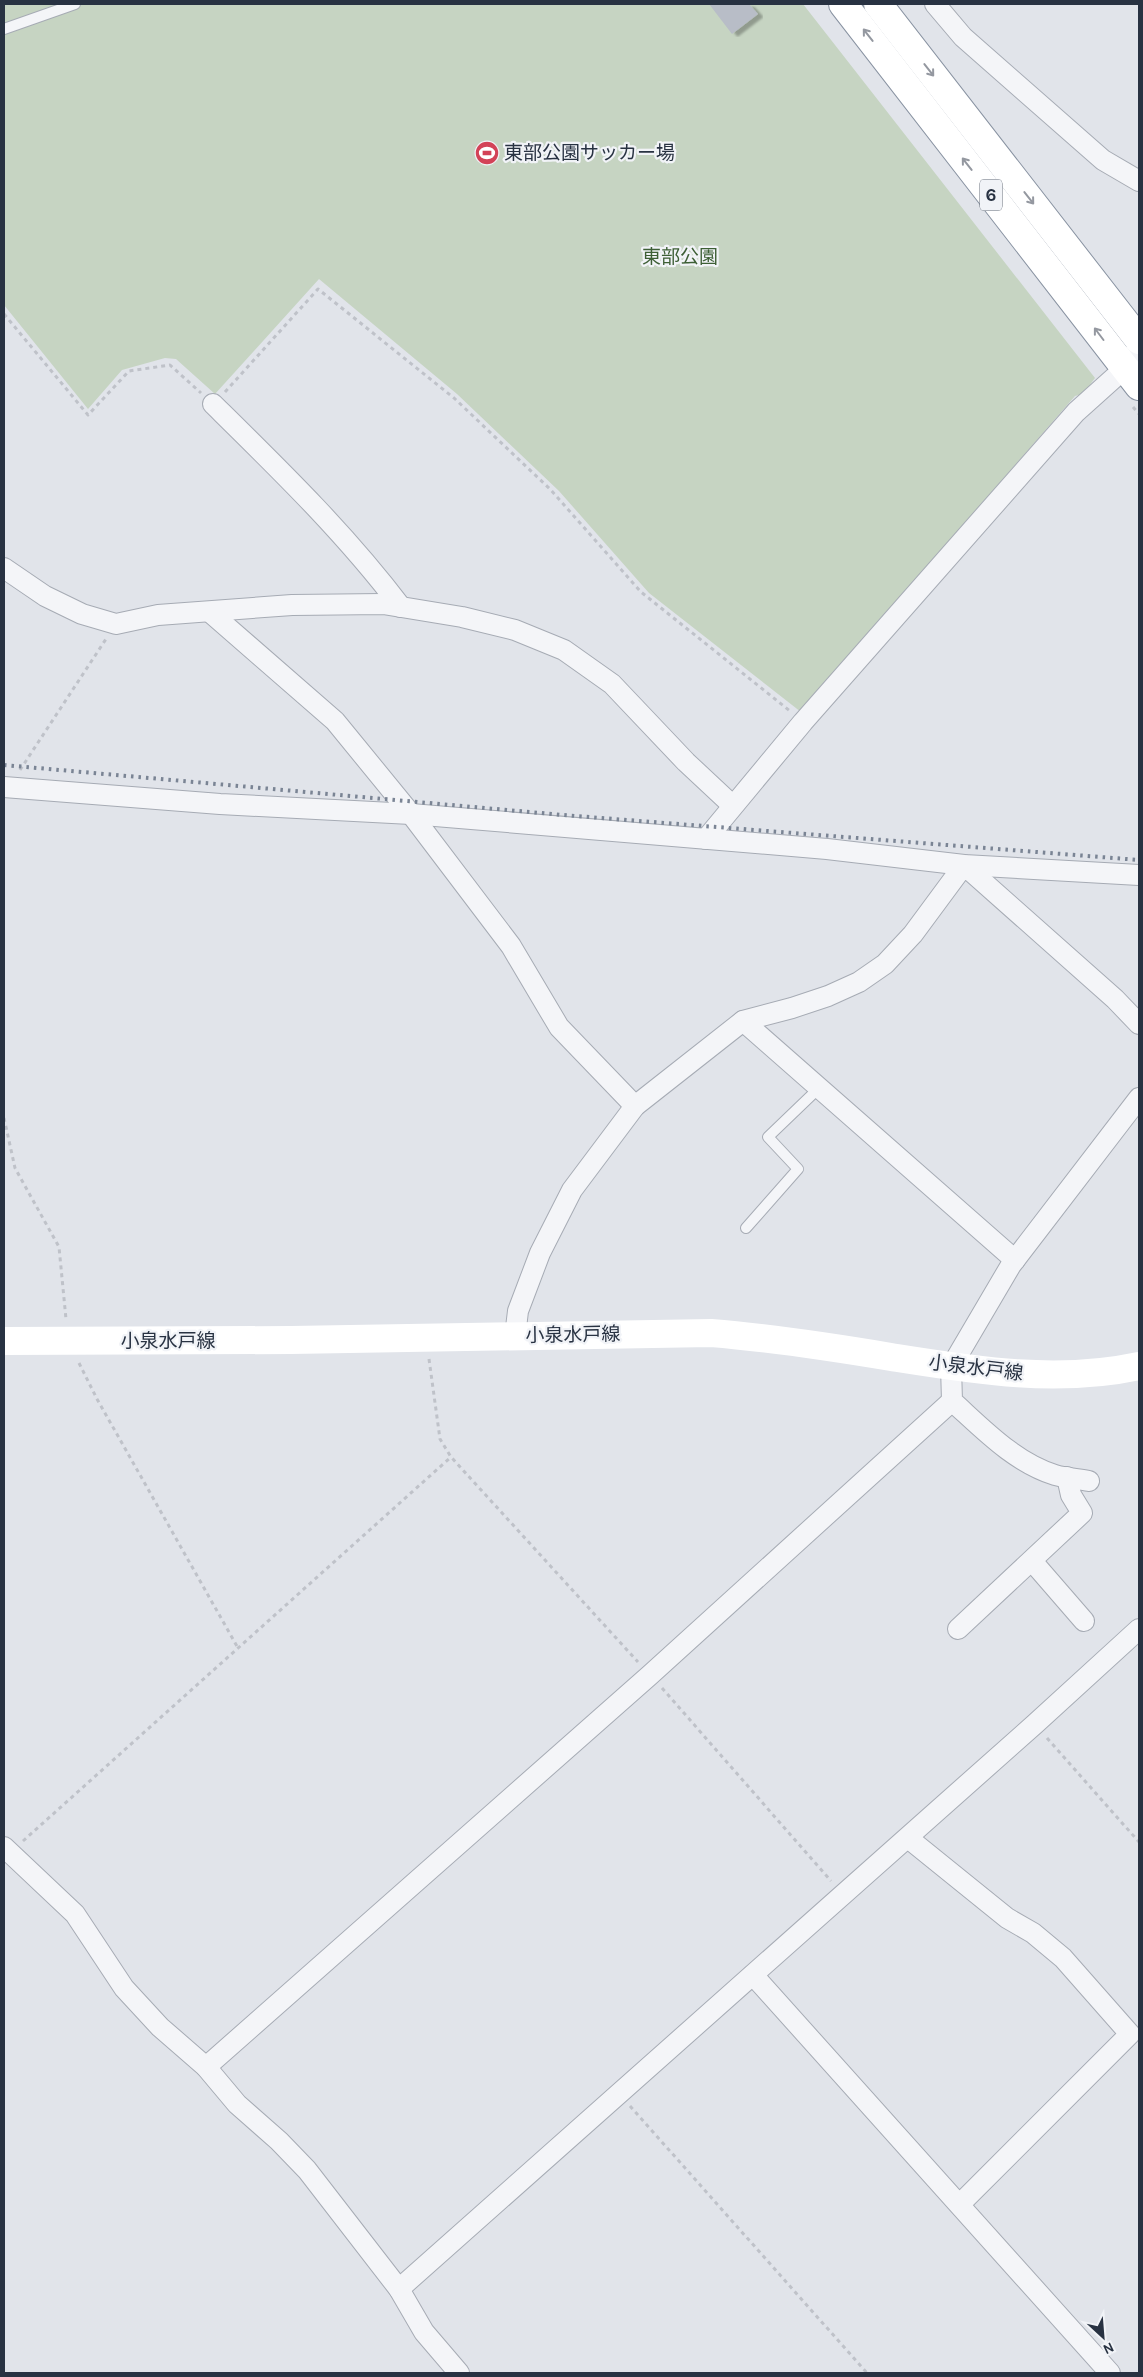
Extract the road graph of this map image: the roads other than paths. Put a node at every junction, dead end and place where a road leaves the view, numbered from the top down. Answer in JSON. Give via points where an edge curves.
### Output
{"nodes":[{"id":1,"x":76,"y":4,"type":"edge"},
{"id":2,"x":844,"y":4,"type":"edge"},
{"id":3,"x":878,"y":4,"type":"edge"},
{"id":4,"x":935,"y":4,"type":"edge"},
{"id":5,"x":4,"y":29,"type":"edge"},
{"id":6,"x":1139,"y":181,"type":"edge"},
{"id":7,"x":1139,"y":340,"type":"edge"},
{"id":8,"x":1139,"y":346,"type":"edge"},
{"id":9,"x":1132,"y":377,"type":"edge"},
{"id":10,"x":213,"y":404,"type":"road end"},
{"id":11,"x":4,"y":568,"type":"edge"},
{"id":12,"x":400,"y":607,"type":"junction"},
{"id":13,"x":211,"y":612,"type":"junction"},
{"id":14,"x":6,"y":787,"type":"edge"},
{"id":15,"x":732,"y":805,"type":"junction"},
{"id":16,"x":411,"y":814,"type":"junction"},
{"id":17,"x":706,"y":839,"type":"junction"},
{"id":18,"x":964,"y":865,"type":"junction"},
{"id":19,"x":1139,"y":875,"type":"edge"},
{"id":20,"x":743,"y":1021,"type":"junction"},
{"id":21,"x":1139,"y":1024,"type":"edge"},
{"id":22,"x":819,"y":1088,"type":"junction"},
{"id":23,"x":1139,"y":1098,"type":"edge"},
{"id":24,"x":635,"y":1106,"type":"junction"},
{"id":25,"x":746,"y":1228,"type":"dead end"},
{"id":26,"x":1015,"y":1260,"type":"junction"},
{"id":27,"x":515,"y":1336,"type":"junction"},
{"id":28,"x":4,"y":1341,"type":"edge"},
{"id":29,"x":1139,"y":1366,"type":"edge"},
{"id":30,"x":951,"y":1367,"type":"junction"},
{"id":31,"x":952,"y":1401,"type":"junction"},
{"id":32,"x":1067,"y":1477,"type":"junction"},
{"id":33,"x":1089,"y":1480,"type":"dead end"},
{"id":34,"x":1032,"y":1562,"type":"junction"},
{"id":35,"x":1084,"y":1621,"type":"dead end"},
{"id":36,"x":958,"y":1629,"type":"dead end"},
{"id":37,"x":1139,"y":1629,"type":"edge"},
{"id":38,"x":908,"y":1838,"type":"junction"},
{"id":39,"x":7,"y":1850,"type":"edge"},
{"id":40,"x":753,"y":1975,"type":"junction"},
{"id":41,"x":206,"y":2067,"type":"junction"},
{"id":42,"x":960,"y":2204,"type":"junction"},
{"id":43,"x":399,"y":2289,"type":"junction"},
{"id":44,"x":459,"y":2373,"type":"edge"},
{"id":45,"x":1110,"y":2373,"type":"edge"}],
"edges":[{"from":1,"to":5,"type":"lane"},
{"from":9,"to":2,"type":"main road","number":"6","one_way":true},
{"from":3,"to":7,"type":"main road","number":"6","one_way":true},
{"from":4,"to":6,"type":"street","via":[[963,36],[1096,153]]},
{"from":8,"to":9,"type":"street"},
{"from":9,"to":15,"type":"street","via":[[1076,412]]},
{"from":10,"to":12,"type":"street","via":[[370,567]]},
{"from":11,"to":13,"type":"street","via":[[45,596],[116,624],[158,615]]},
{"from":12,"to":13,"type":"street","via":[[383,604],[292,605]]},
{"from":12,"to":15,"type":"street","via":[[515,630],[564,650],[612,684]]},
{"from":13,"to":16,"type":"street","via":[[335,721]]},
{"from":14,"to":16,"type":"street","via":[[220,804]]},
{"from":15,"to":17,"type":"street"},
{"from":16,"to":17,"type":"street"},
{"from":16,"to":24,"type":"street","via":[[511,946],[559,1027]]},
{"from":17,"to":18,"type":"street"},
{"from":18,"to":19,"type":"street"},
{"from":18,"to":20,"type":"street","via":[[913,934],[885,964],[859,982],[828,996]]},
{"from":18,"to":21,"type":"street"},
{"from":20,"to":22,"type":"street"},
{"from":20,"to":24,"type":"street"},
{"from":22,"to":25,"type":"lane","via":[[768,1137],[798,1169]]},
{"from":22,"to":26,"type":"street"},
{"from":23,"to":26,"type":"street"},
{"from":24,"to":27,"type":"street","via":[[568,1198],[540,1253],[518,1312]]},
{"from":26,"to":30,"type":"street"},
{"from":27,"to":28,"type":"main road","name":"小泉水戸線"},
{"from":27,"to":30,"type":"main road","name":"小泉水戸線","via":[[711,1333],[769,1337]]},
{"from":29,"to":30,"type":"main road","name":"小泉水戸線","via":[[1095,1373],[1050,1375],[1003,1374]]},
{"from":30,"to":31,"type":"street"},
{"from":31,"to":32,"type":"street","via":[[1024,1461]]},
{"from":31,"to":41,"type":"street","via":[[650,1675]]},
{"from":32,"to":33,"type":"street"},
{"from":32,"to":34,"type":"street","via":[[1071,1495],[1082,1513]]},
{"from":34,"to":35,"type":"street"},
{"from":34,"to":36,"type":"street"},
{"from":37,"to":38,"type":"street"},
{"from":38,"to":40,"type":"street"},
{"from":38,"to":42,"type":"street","via":[[1007,1918],[1063,1958],[1130,2034]]},
{"from":39,"to":41,"type":"street","via":[[76,1914],[124,1988],[160,2027]]},
{"from":40,"to":42,"type":"street"},
{"from":40,"to":43,"type":"street"},
{"from":41,"to":43,"type":"street","via":[[237,2104],[307,2170]]},
{"from":42,"to":45,"type":"street"},
{"from":43,"to":44,"type":"street","via":[[424,2332]]}]}
